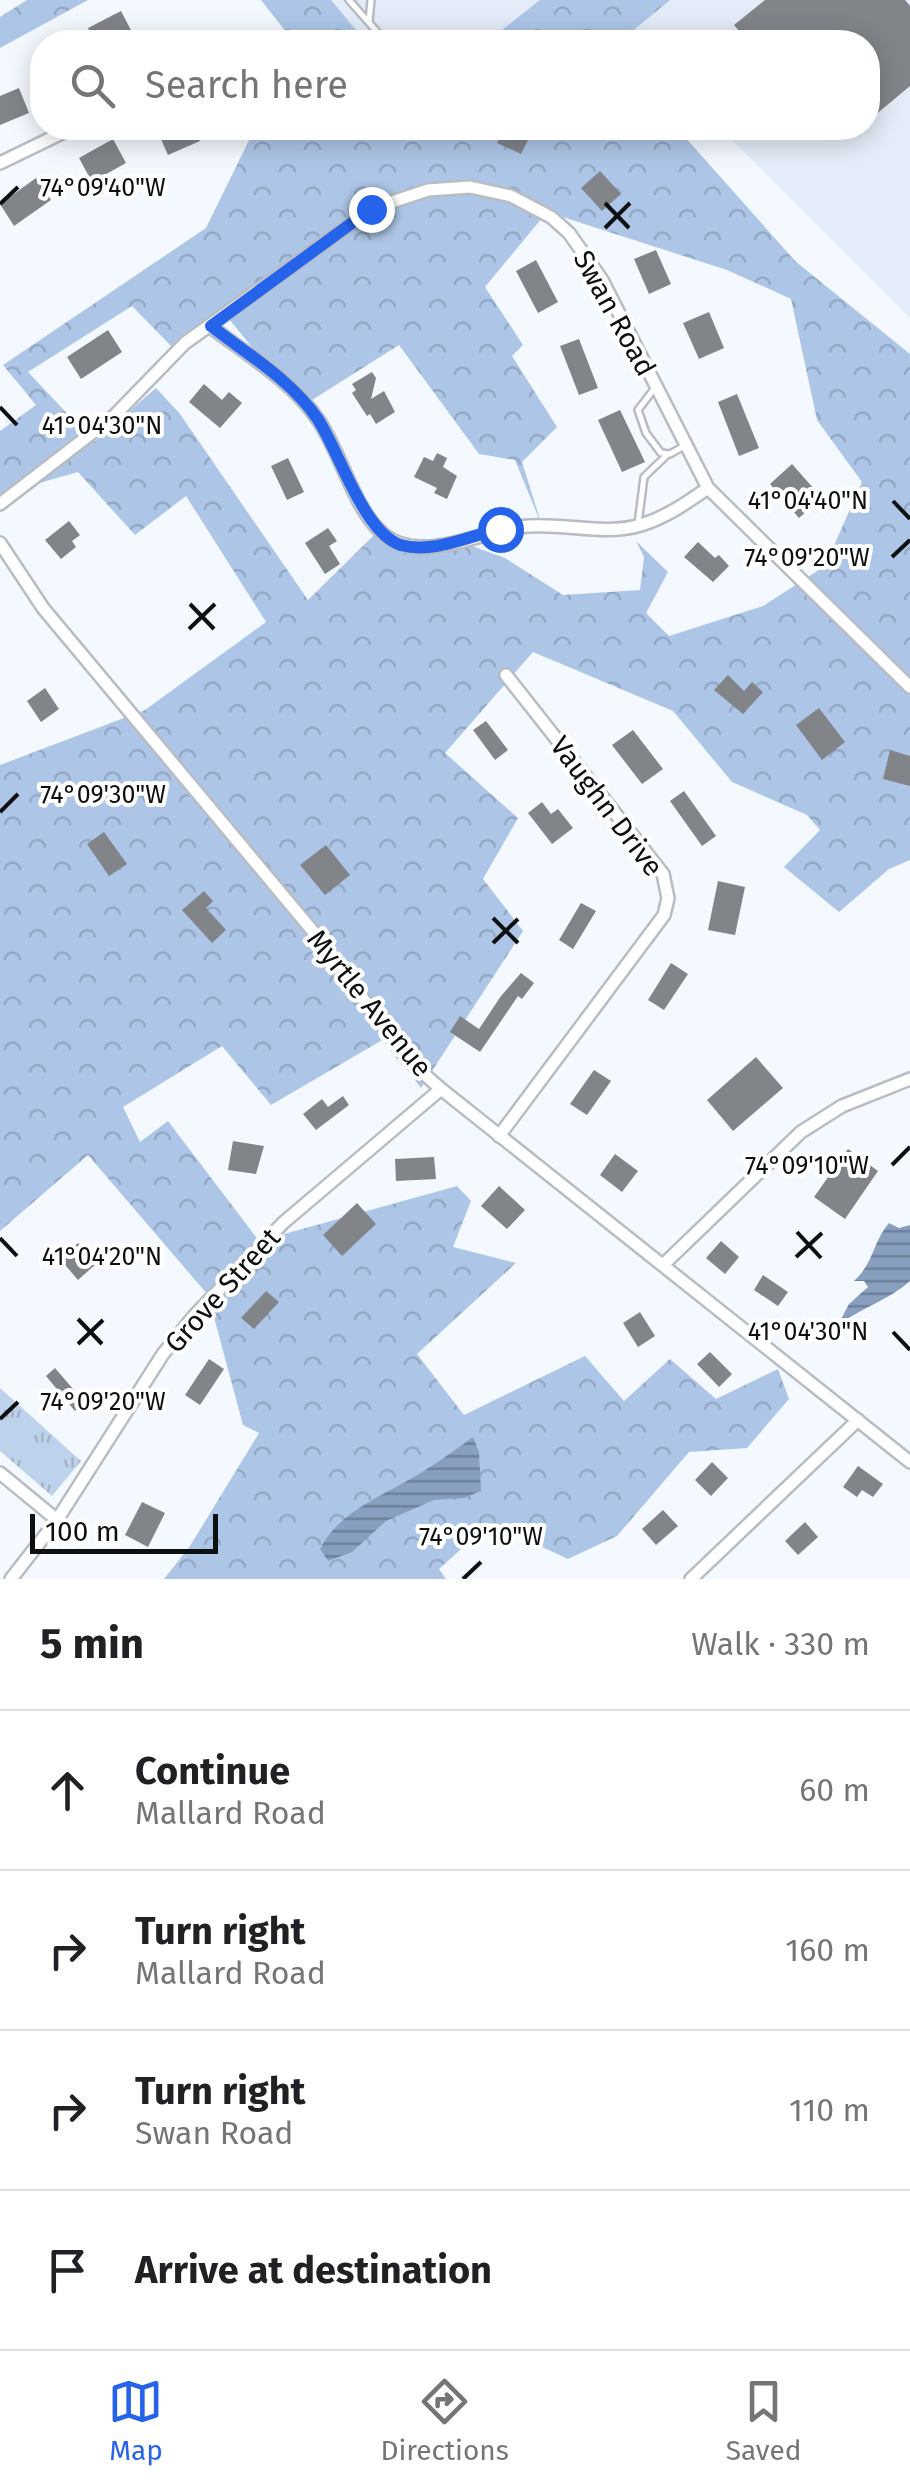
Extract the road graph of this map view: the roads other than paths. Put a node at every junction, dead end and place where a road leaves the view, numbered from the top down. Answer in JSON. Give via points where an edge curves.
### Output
{"nodes":[{"id":1,"x":349,"y":0,"type":"edge"},
{"id":2,"x":371,"y":0,"type":"edge"},
{"id":3,"x":369,"y":23,"type":"junction"},
{"id":4,"x":375,"y":30,"type":"edge"},
{"id":5,"x":48,"y":140,"type":"edge"},
{"id":6,"x":0,"y":164,"type":"edge"},
{"id":7,"x":211,"y":326,"type":"junction"},
{"id":8,"x":656,"y":386,"type":"junction"},
{"id":9,"x":686,"y":445,"type":"junction"},
{"id":10,"x":670,"y":454,"type":"junction"},
{"id":11,"x":708,"y":488,"type":"junction"},
{"id":12,"x":0,"y":504,"type":"edge"},
{"id":13,"x":638,"y":526,"type":"junction"},
{"id":14,"x":0,"y":543,"type":"edge"},
{"id":15,"x":506,"y":675,"type":"dead end"},
{"id":16,"x":910,"y":687,"type":"edge"},
{"id":17,"x":910,"y":1080,"type":"edge"},
{"id":18,"x":441,"y":1089,"type":"junction"},
{"id":19,"x":499,"y":1136,"type":"junction"},
{"id":20,"x":663,"y":1266,"type":"junction"},
{"id":21,"x":858,"y":1420,"type":"junction"},
{"id":22,"x":910,"y":1462,"type":"edge"},
{"id":23,"x":0,"y":1473,"type":"edge"},
{"id":24,"x":57,"y":1520,"type":"junction"},
{"id":25,"x":11,"y":1579,"type":"edge"},
{"id":26,"x":691,"y":1579,"type":"edge"}],
"edges":[{"from":1,"to":3,"type":"lane"},
{"from":2,"to":3,"type":"lane"},
{"from":3,"to":4,"type":"lane"},
{"from":5,"to":6,"type":"street"},
{"from":7,"to":8,"type":"street","name":"Swan Road","via":[[386,202],[446,186],[490,189],[534,206],[568,232],[602,280]]},
{"from":7,"to":12,"type":"street","name":"Swan Road","via":[[114,416]]},
{"from":7,"to":13,"type":"street","via":[[310,408],[366,512],[397,544],[443,545],[530,526]]},
{"from":8,"to":9,"type":"street","name":"Swan Road"},
{"from":8,"to":10,"type":"lane","via":[[638,410],[653,446]]},
{"from":9,"to":10,"type":"lane"},
{"from":9,"to":11,"type":"street","name":"Swan Road"},
{"from":10,"to":13,"type":"lane","via":[[644,476]]},
{"from":11,"to":13,"type":"street"},
{"from":11,"to":16,"type":"street","name":"Swan Road"},
{"from":14,"to":18,"type":"street","name":"Myrtle Avenue","via":[[44,608],[321,941],[408,1059]]},
{"from":15,"to":19,"type":"street","name":"Vaughn Drive","via":[[662,874],[668,898],[664,915]]},
{"from":17,"to":20,"type":"street","via":[[842,1106],[801,1132]]},
{"from":18,"to":19,"type":"street","name":"Myrtle Avenue"},
{"from":18,"to":24,"type":"street","name":"Grove Street","via":[[283,1223],[194,1316]]},
{"from":19,"to":20,"type":"street","name":"Myrtle Avenue"},
{"from":20,"to":21,"type":"street","name":"Myrtle Avenue"},
{"from":21,"to":22,"type":"street","name":"Myrtle Avenue"},
{"from":21,"to":26,"type":"street"},
{"from":23,"to":24,"type":"street"},
{"from":24,"to":25,"type":"street","name":"Grove Street"}]}
